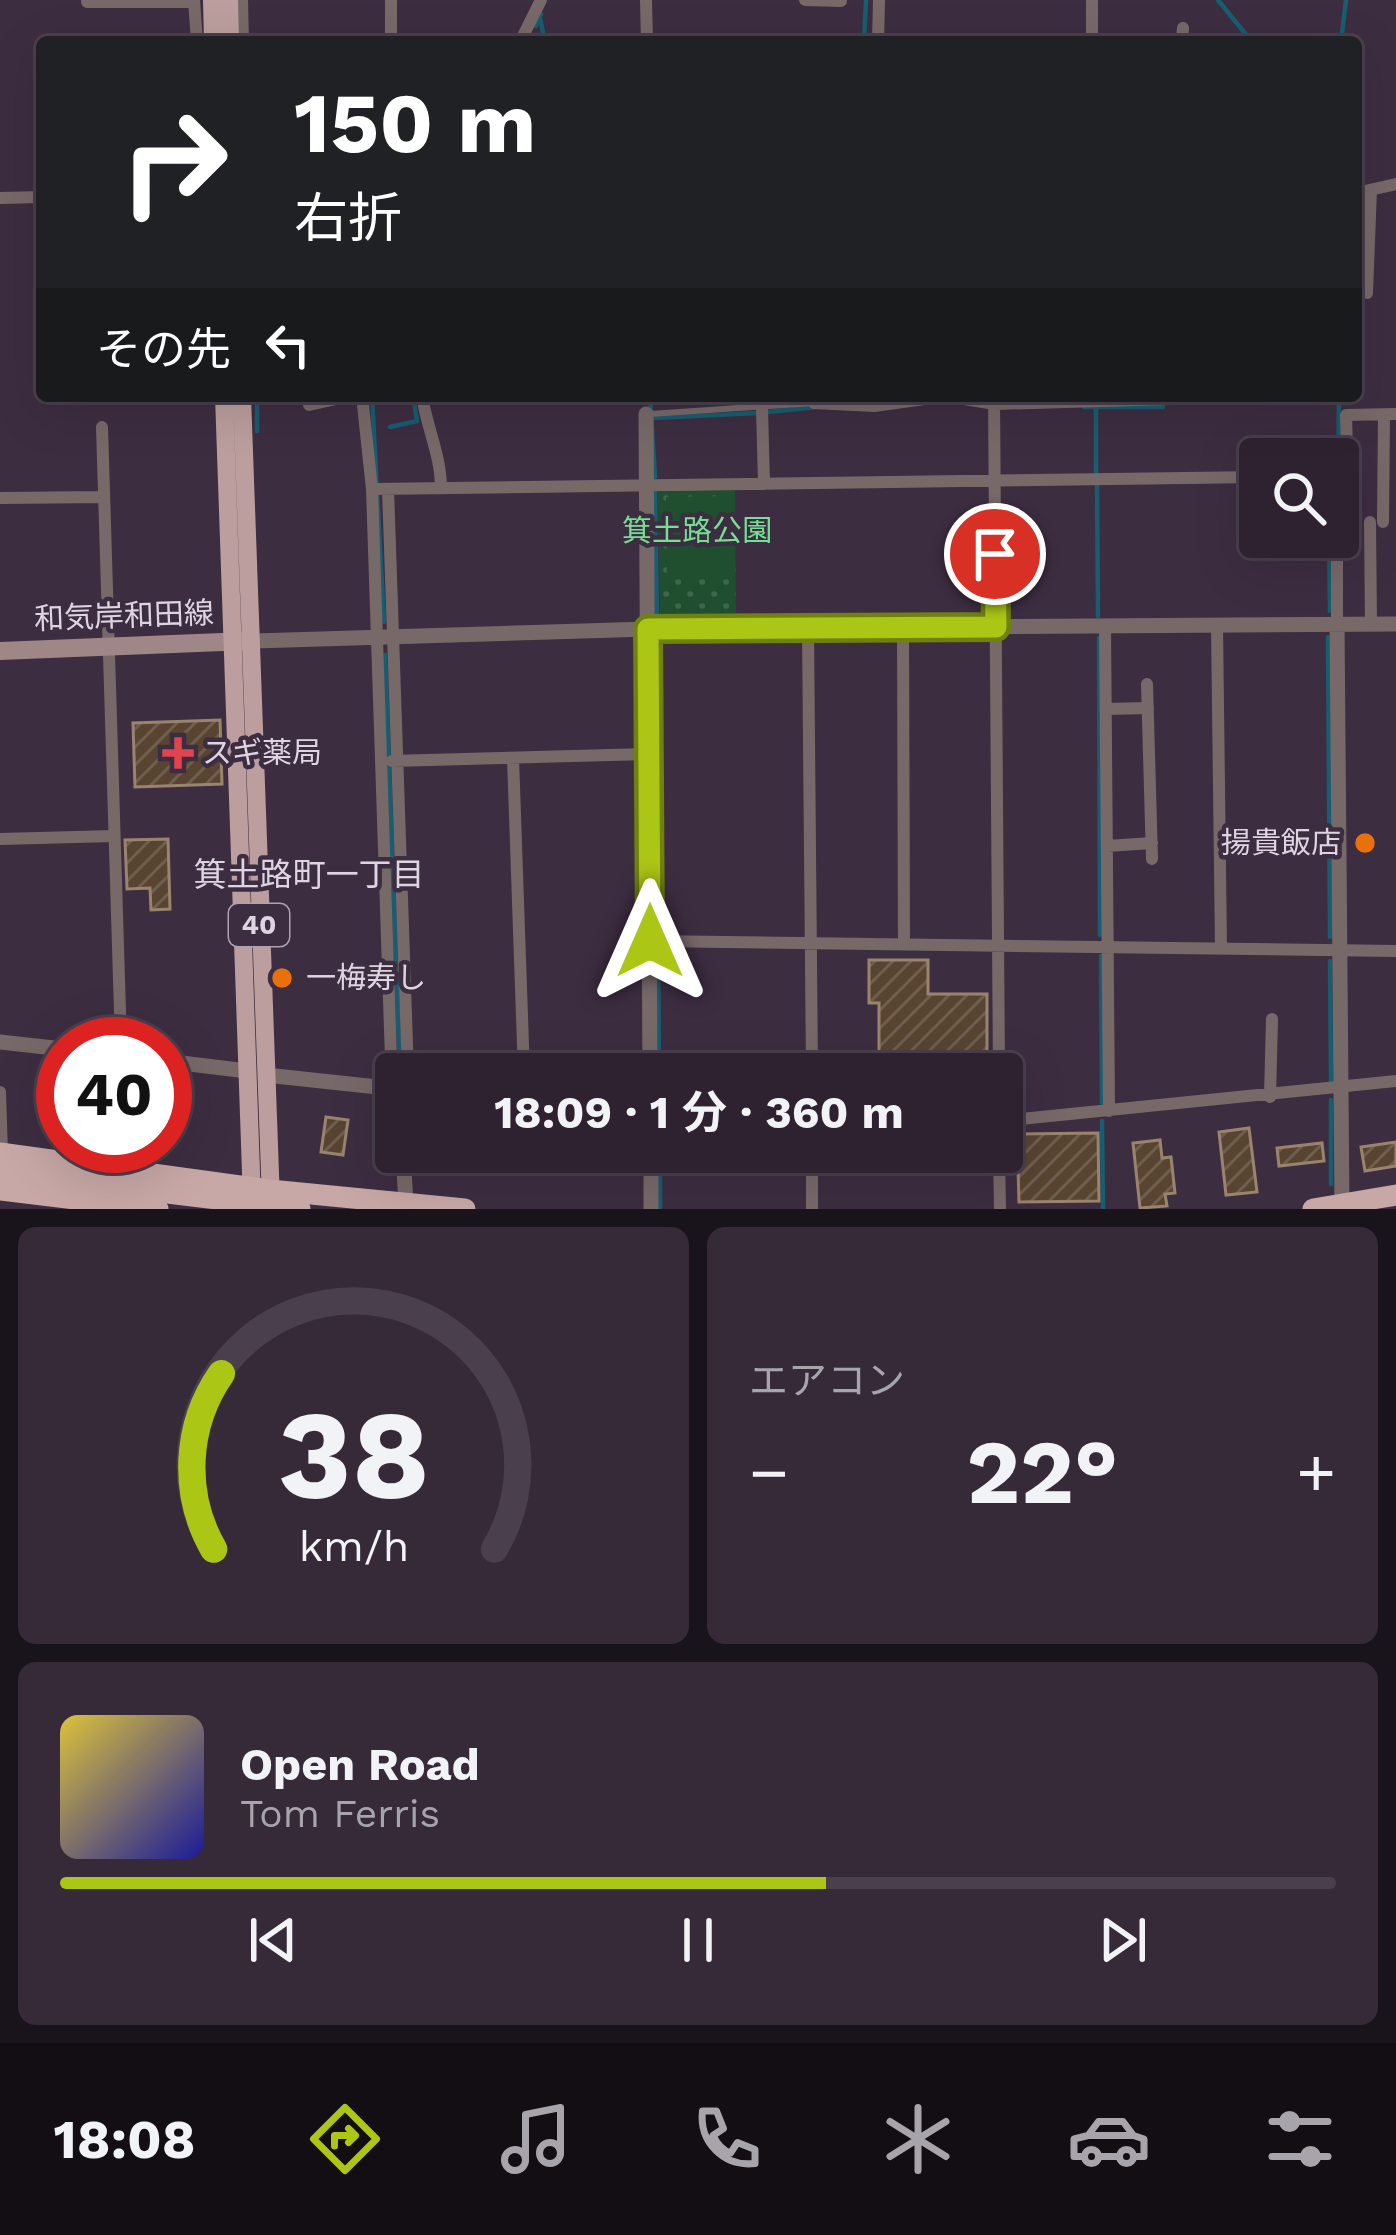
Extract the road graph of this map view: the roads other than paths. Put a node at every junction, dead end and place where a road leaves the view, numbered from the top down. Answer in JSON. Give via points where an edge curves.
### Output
{"nodes":[{"id":1,"x":229,"y":0,"type":"edge"},
{"id":2,"x":242,"y":0,"type":"edge"},
{"id":3,"x":391,"y":0,"type":"edge"},
{"id":4,"x":541,"y":0,"type":"edge"},
{"id":5,"x":646,"y":0,"type":"edge"},
{"id":6,"x":805,"y":0,"type":"edge"},
{"id":7,"x":879,"y":0,"type":"edge"},
{"id":8,"x":1092,"y":0,"type":"edge"},
{"id":9,"x":200,"y":1,"type":"edge"},
{"id":10,"x":841,"y":1,"type":"edge"},
{"id":11,"x":87,"y":2,"type":"edge"},
{"id":12,"x":128,"y":9,"type":"edge"},
{"id":13,"x":197,"y":36,"type":"edge"},
{"id":14,"x":211,"y":36,"type":"edge"},
{"id":15,"x":230,"y":36,"type":"edge"},
{"id":16,"x":243,"y":36,"type":"edge"},
{"id":17,"x":391,"y":36,"type":"edge"},
{"id":18,"x":523,"y":36,"type":"edge"},
{"id":19,"x":646,"y":36,"type":"edge"},
{"id":20,"x":878,"y":36,"type":"edge"},
{"id":21,"x":1092,"y":36,"type":"edge"},
{"id":22,"x":1396,"y":184,"type":"edge"},
{"id":23,"x":1371,"y":190,"type":"junction"},
{"id":24,"x":1362,"y":192,"type":"edge"},
{"id":25,"x":36,"y":197,"type":"edge"},
{"id":26,"x":0,"y":198,"type":"edge"},
{"id":27,"x":1367,"y":293,"type":"dead end"},
{"id":28,"x":224,"y":402,"type":"edge"},
{"id":29,"x":242,"y":402,"type":"edge"},
{"id":30,"x":323,"y":402,"type":"edge"},
{"id":31,"x":363,"y":402,"type":"edge"},
{"id":32,"x":423,"y":402,"type":"edge"},
{"id":33,"x":646,"y":402,"type":"edge"},
{"id":34,"x":801,"y":402,"type":"edge"},
{"id":35,"x":849,"y":402,"type":"edge"},
{"id":36,"x":903,"y":402,"type":"edge"},
{"id":37,"x":994,"y":402,"type":"edge"},
{"id":38,"x":309,"y":405,"type":"dead end"},
{"id":39,"x":761,"y":408,"type":"junction"},
{"id":40,"x":646,"y":414,"type":"junction"},
{"id":41,"x":1390,"y":414,"type":"edge"},
{"id":42,"x":102,"y":427,"type":"dead end"},
{"id":43,"x":1345,"y":438,"type":"edge"},
{"id":44,"x":1239,"y":477,"type":"edge"},
{"id":45,"x":995,"y":481,"type":"junction"},
{"id":46,"x":764,"y":484,"type":"junction"},
{"id":47,"x":647,"y":485,"type":"junction"},
{"id":48,"x":441,"y":488,"type":"junction"},
{"id":49,"x":380,"y":489,"type":"junction"},
{"id":50,"x":104,"y":497,"type":"junction"},
{"id":51,"x":0,"y":498,"type":"edge"},
{"id":52,"x":1383,"y":522,"type":"edge"},
{"id":53,"x":1340,"y":558,"type":"edge"},
{"id":54,"x":1337,"y":624,"type":"junction"},
{"id":55,"x":1371,"y":624,"type":"junction"},
{"id":56,"x":1396,"y":624,"type":"edge"},
{"id":57,"x":1217,"y":625,"type":"junction"},
{"id":58,"x":1106,"y":626,"type":"junction"},
{"id":59,"x":903,"y":627,"type":"junction"},
{"id":60,"x":996,"y":627,"type":"junction"},
{"id":61,"x":808,"y":628,"type":"junction"},
{"id":62,"x":648,"y":629,"type":"junction"},
{"id":63,"x":385,"y":638,"type":"junction"},
{"id":64,"x":242,"y":641,"type":"junction"},
{"id":65,"x":107,"y":648,"type":"junction"},
{"id":66,"x":0,"y":651,"type":"edge"},
{"id":67,"x":1147,"y":684,"type":"dead end"},
{"id":68,"x":1148,"y":707,"type":"junction"},
{"id":69,"x":1106,"y":709,"type":"junction"},
{"id":70,"x":648,"y":754,"type":"junction"},
{"id":71,"x":513,"y":758,"type":"junction"},
{"id":72,"x":389,"y":761,"type":"junction"},
{"id":73,"x":114,"y":836,"type":"junction"},
{"id":74,"x":0,"y":839,"type":"edge"},
{"id":75,"x":1152,"y":843,"type":"junction"},
{"id":76,"x":1107,"y":846,"type":"junction"},
{"id":77,"x":1152,"y":859,"type":"dead end"},
{"id":78,"x":650,"y":941,"type":"junction"},
{"id":79,"x":812,"y":943,"type":"junction"},
{"id":80,"x":904,"y":944,"type":"junction"},
{"id":81,"x":998,"y":945,"type":"junction"},
{"id":82,"x":1108,"y":946,"type":"junction"},
{"id":83,"x":1221,"y":949,"type":"junction"},
{"id":84,"x":1340,"y":950,"type":"junction"},
{"id":85,"x":1396,"y":952,"type":"edge"},
{"id":86,"x":120,"y":1017,"type":"edge"},
{"id":87,"x":1271,"y":1019,"type":"dead end"},
{"id":88,"x":0,"y":1042,"type":"edge"},
{"id":89,"x":36,"y":1046,"type":"edge"},
{"id":90,"x":393,"y":1053,"type":"edge"},
{"id":91,"x":407,"y":1053,"type":"edge"},
{"id":92,"x":523,"y":1053,"type":"edge"},
{"id":93,"x":650,"y":1053,"type":"edge"},
{"id":94,"x":812,"y":1053,"type":"edge"},
{"id":95,"x":999,"y":1053,"type":"edge"},
{"id":96,"x":192,"y":1065,"type":"edge"},
{"id":97,"x":256,"y":1073,"type":"junction"},
{"id":98,"x":1396,"y":1081,"type":"edge"},
{"id":99,"x":375,"y":1087,"type":"edge"},
{"id":100,"x":1341,"y":1091,"type":"junction"},
{"id":101,"x":0,"y":1092,"type":"edge"},
{"id":102,"x":1270,"y":1097,"type":"junction"},
{"id":103,"x":1109,"y":1112,"type":"junction"},
{"id":104,"x":1023,"y":1118,"type":"edge"},
{"id":105,"x":1,"y":1160,"type":"edge"},
{"id":106,"x":404,"y":1173,"type":"edge"},
{"id":107,"x":651,"y":1173,"type":"edge"},
{"id":108,"x":812,"y":1173,"type":"edge"},
{"id":109,"x":999,"y":1173,"type":"edge"},
{"id":110,"x":0,"y":1190,"type":"edge"},
{"id":111,"x":1396,"y":1195,"type":"edge"},
{"id":112,"x":261,"y":1199,"type":"edge"},
{"id":113,"x":406,"y":1204,"type":"junction"},
{"id":114,"x":1342,"y":1207,"type":"edge"},
{"id":115,"x":158,"y":1209,"type":"edge"},
{"id":116,"x":300,"y":1209,"type":"edge"},
{"id":117,"x":465,"y":1209,"type":"edge"},
{"id":118,"x":651,"y":1209,"type":"edge"},
{"id":119,"x":812,"y":1209,"type":"edge"},
{"id":120,"x":1000,"y":1209,"type":"edge"},
{"id":121,"x":1313,"y":1209,"type":"edge"}],
"edges":[{"from":1,"to":15,"type":"main road"},
{"from":2,"to":16,"type":"street"},
{"from":3,"to":17,"type":"street"},
{"from":4,"to":18,"type":"street"},
{"from":5,"to":19,"type":"street"},
{"from":6,"to":10,"type":"street"},
{"from":7,"to":20,"type":"street"},
{"from":8,"to":21,"type":"street"},
{"from":9,"to":12,"type":"street"},
{"from":9,"to":13,"type":"street"},
{"from":9,"to":14,"type":"main road"},
{"from":11,"to":12,"type":"street"},
{"from":22,"to":23,"type":"street"},
{"from":23,"to":24,"type":"street"},
{"from":23,"to":27,"type":"street"},
{"from":25,"to":26,"type":"street"},
{"from":28,"to":64,"type":"main road","number":"40"},
{"from":29,"to":64,"type":"main road","number":"40"},
{"from":30,"to":38,"type":"street"},
{"from":31,"to":49,"type":"street"},
{"from":32,"to":48,"type":"street"},
{"from":33,"to":40,"type":"street"},
{"from":34,"to":39,"type":"lane"},
{"from":35,"to":36,"type":"street"},
{"from":37,"to":45,"type":"street"},
{"from":39,"to":40,"type":"lane"},
{"from":39,"to":46,"type":"street"},
{"from":40,"to":47,"type":"street"},
{"from":41,"to":43,"type":"street","via":[[1346,415]]},
{"from":41,"to":52,"type":"street"},
{"from":42,"to":50,"type":"street"},
{"from":44,"to":45,"type":"street"},
{"from":45,"to":46,"type":"street"},
{"from":45,"to":60,"type":"street"},
{"from":46,"to":47,"type":"street"},
{"from":47,"to":48,"type":"street"},
{"from":47,"to":62,"type":"street"},
{"from":48,"to":49,"type":"street"},
{"from":49,"to":63,"type":"street"},
{"from":50,"to":51,"type":"street"},
{"from":50,"to":65,"type":"street"},
{"from":52,"to":55,"type":"street"},
{"from":53,"to":54,"type":"street"},
{"from":54,"to":55,"type":"street"},
{"from":54,"to":57,"type":"street"},
{"from":54,"to":84,"type":"street"},
{"from":55,"to":56,"type":"street"},
{"from":57,"to":58,"type":"street"},
{"from":57,"to":83,"type":"street"},
{"from":58,"to":60,"type":"street"},
{"from":58,"to":69,"type":"street"},
{"from":59,"to":60,"type":"street"},
{"from":59,"to":61,"type":"street"},
{"from":59,"to":80,"type":"street"},
{"from":60,"to":81,"type":"street"},
{"from":61,"to":62,"type":"street"},
{"from":61,"to":79,"type":"street"},
{"from":62,"to":63,"type":"street"},
{"from":62,"to":70,"type":"street"},
{"from":63,"to":64,"type":"street"},
{"from":63,"to":72,"type":"street"},
{"from":64,"to":65,"type":"main road","name":"和気岸和田線"},
{"from":64,"to":97,"type":"main road","number":"40"},
{"from":65,"to":66,"type":"main road","name":"和気岸和田線"},
{"from":65,"to":73,"type":"street"},
{"from":67,"to":68,"type":"street"},
{"from":68,"to":69,"type":"street"},
{"from":68,"to":75,"type":"street"},
{"from":69,"to":76,"type":"street"},
{"from":70,"to":71,"type":"street"},
{"from":70,"to":78,"type":"street"},
{"from":71,"to":72,"type":"street"},
{"from":71,"to":92,"type":"street"},
{"from":72,"to":90,"type":"street"},
{"from":72,"to":91,"type":"street"},
{"from":73,"to":74,"type":"street"},
{"from":73,"to":86,"type":"street"},
{"from":75,"to":76,"type":"street"},
{"from":75,"to":77,"type":"street"},
{"from":76,"to":82,"type":"street"},
{"from":78,"to":79,"type":"street"},
{"from":78,"to":93,"type":"street"},
{"from":79,"to":80,"type":"street"},
{"from":79,"to":94,"type":"street"},
{"from":80,"to":81,"type":"street"},
{"from":81,"to":82,"type":"street"},
{"from":81,"to":95,"type":"street"},
{"from":82,"to":83,"type":"street"},
{"from":82,"to":103,"type":"street"},
{"from":83,"to":84,"type":"street"},
{"from":84,"to":85,"type":"street"},
{"from":84,"to":100,"type":"street"},
{"from":87,"to":102,"type":"street"},
{"from":88,"to":89,"type":"street"},
{"from":96,"to":97,"type":"street"},
{"from":97,"to":99,"type":"street"},
{"from":97,"to":112,"type":"main road","number":"40"},
{"from":98,"to":100,"type":"street"},
{"from":100,"to":102,"type":"street"},
{"from":100,"to":114,"type":"street"},
{"from":101,"to":105,"type":"street"},
{"from":102,"to":103,"type":"street"},
{"from":103,"to":104,"type":"street"},
{"from":105,"to":112,"type":"highway"},
{"from":105,"to":116,"type":"highway","bridge":true},
{"from":106,"to":113,"type":"street"},
{"from":107,"to":118,"type":"street"},
{"from":108,"to":119,"type":"street"},
{"from":109,"to":120,"type":"street"},
{"from":110,"to":115,"type":"highway"},
{"from":111,"to":114,"type":"highway"},
{"from":112,"to":113,"type":"highway"},
{"from":113,"to":117,"type":"highway"},
{"from":114,"to":121,"type":"highway"}]}
